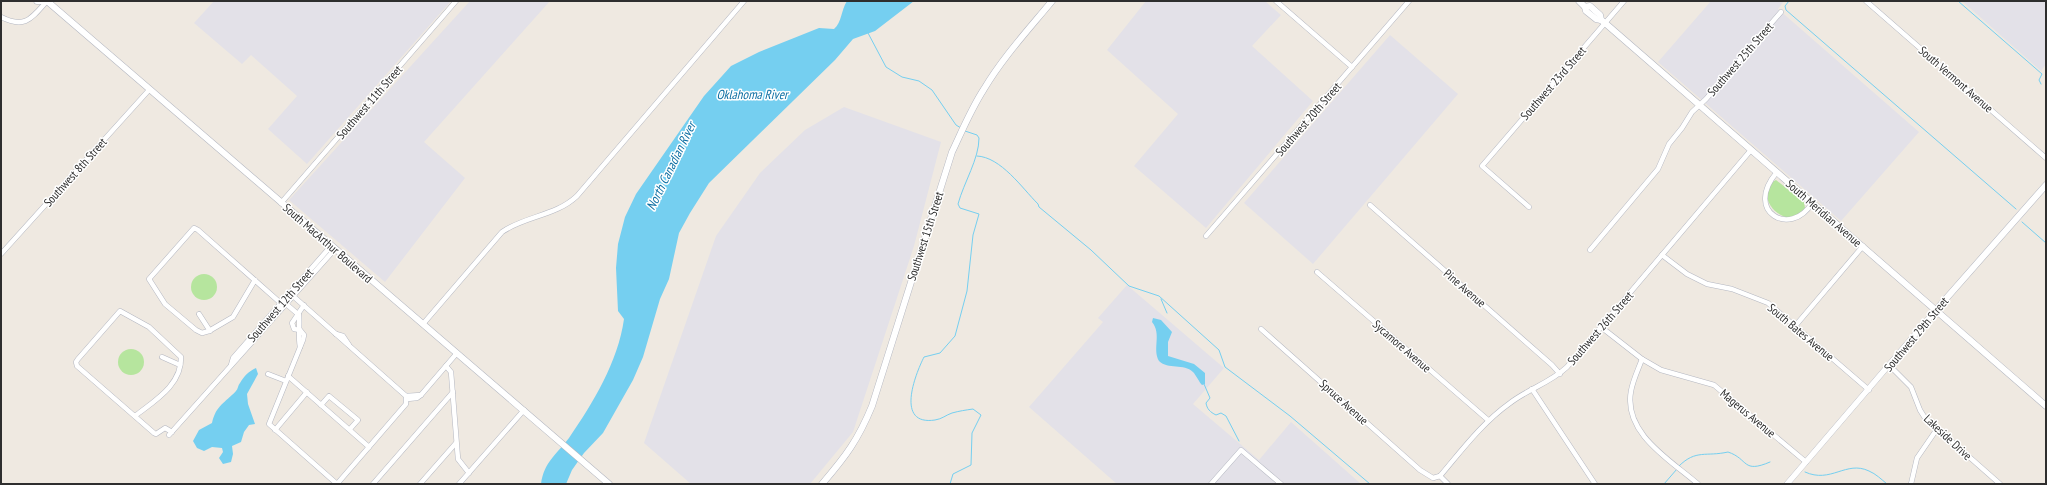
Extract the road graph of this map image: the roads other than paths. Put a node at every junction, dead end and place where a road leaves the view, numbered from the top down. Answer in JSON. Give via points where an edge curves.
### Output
{"nodes":[{"id":1,"x":38,"y":1,"type":"edge"},
{"id":2,"x":47,"y":1,"type":"edge"},
{"id":3,"x":456,"y":1,"type":"edge"},
{"id":4,"x":744,"y":1,"type":"edge"},
{"id":5,"x":1052,"y":1,"type":"edge"},
{"id":6,"x":1276,"y":1,"type":"edge"},
{"id":7,"x":1409,"y":1,"type":"edge"},
{"id":8,"x":1579,"y":1,"type":"edge"},
{"id":9,"x":1624,"y":1,"type":"edge"},
{"id":10,"x":1866,"y":1,"type":"edge"},
{"id":11,"x":1781,"y":12,"type":"dead end"},
{"id":12,"x":1,"y":17,"type":"edge"},
{"id":13,"x":1603,"y":22,"type":"junction"},
{"id":14,"x":1352,"y":67,"type":"junction"},
{"id":15,"x":149,"y":90,"type":"junction"},
{"id":16,"x":1699,"y":105,"type":"junction"},
{"id":17,"x":1751,"y":150,"type":"junction"},
{"id":18,"x":2046,"y":158,"type":"edge"},
{"id":19,"x":1777,"y":172,"type":"junction"},
{"id":20,"x":2046,"y":184,"type":"edge"},
{"id":21,"x":281,"y":203,"type":"junction"},
{"id":22,"x":1812,"y":203,"type":"junction"},
{"id":23,"x":1370,"y":205,"type":"dead end"},
{"id":24,"x":1529,"y":207,"type":"dead end"},
{"id":25,"x":1206,"y":236,"type":"dead end"},
{"id":26,"x":1863,"y":246,"type":"junction"},
{"id":27,"x":333,"y":247,"type":"junction"},
{"id":28,"x":1590,"y":250,"type":"dead end"},
{"id":29,"x":1,"y":254,"type":"edge"},
{"id":30,"x":1662,"y":255,"type":"junction"},
{"id":31,"x":1317,"y":272,"type":"dead end"},
{"id":32,"x":255,"y":280,"type":"junction"},
{"id":33,"x":293,"y":296,"type":"junction"},
{"id":34,"x":284,"y":304,"type":"junction"},
{"id":35,"x":304,"y":305,"type":"junction"},
{"id":36,"x":1936,"y":310,"type":"junction"},
{"id":37,"x":297,"y":313,"type":"junction"},
{"id":38,"x":199,"y":314,"type":"dead end"},
{"id":39,"x":423,"y":324,"type":"junction"},
{"id":40,"x":1796,"y":325,"type":"junction"},
{"id":41,"x":1601,"y":327,"type":"junction"},
{"id":42,"x":1261,"y":329,"type":"dead end"},
{"id":43,"x":210,"y":331,"type":"junction"},
{"id":44,"x":457,"y":353,"type":"junction"},
{"id":45,"x":162,"y":357,"type":"dead end"},
{"id":46,"x":1642,"y":359,"type":"junction"},
{"id":47,"x":180,"y":365,"type":"junction"},
{"id":48,"x":446,"y":366,"type":"junction"},
{"id":49,"x":1890,"y":366,"type":"junction"},
{"id":50,"x":268,"y":374,"type":"dead end"},
{"id":51,"x":1560,"y":374,"type":"junction"},
{"id":52,"x":288,"y":376,"type":"junction"},
{"id":53,"x":286,"y":381,"type":"junction"},
{"id":54,"x":1532,"y":389,"type":"junction"},
{"id":55,"x":1869,"y":390,"type":"junction"},
{"id":56,"x":307,"y":392,"type":"junction"},
{"id":57,"x":453,"y":392,"type":"junction"},
{"id":58,"x":406,"y":397,"type":"junction"},
{"id":59,"x":321,"y":405,"type":"junction"},
{"id":60,"x":2046,"y":406,"type":"edge"},
{"id":61,"x":524,"y":410,"type":"junction"},
{"id":62,"x":135,"y":416,"type":"junction"},
{"id":63,"x":1488,"y":420,"type":"junction"},
{"id":64,"x":1937,"y":429,"type":"junction"},
{"id":65,"x":275,"y":430,"type":"junction"},
{"id":66,"x":350,"y":430,"type":"junction"},
{"id":67,"x":456,"y":443,"type":"junction"},
{"id":68,"x":369,"y":447,"type":"junction"},
{"id":69,"x":1806,"y":462,"type":"junction"},
{"id":70,"x":468,"y":473,"type":"junction"},
{"id":71,"x":1440,"y":476,"type":"junction"},
{"id":72,"x":374,"y":484,"type":"edge"},
{"id":73,"x":420,"y":484,"type":"edge"},
{"id":74,"x":459,"y":484,"type":"edge"},
{"id":75,"x":609,"y":484,"type":"edge"},
{"id":76,"x":822,"y":484,"type":"edge"},
{"id":77,"x":1212,"y":484,"type":"edge"},
{"id":78,"x":1281,"y":484,"type":"edge"},
{"id":79,"x":1448,"y":484,"type":"edge"},
{"id":80,"x":1595,"y":484,"type":"edge"},
{"id":81,"x":1698,"y":484,"type":"edge"},
{"id":82,"x":1787,"y":484,"type":"edge"},
{"id":83,"x":1911,"y":484,"type":"edge"},
{"id":84,"x":2000,"y":484,"type":"edge"}],
"edges":[{"from":1,"to":2,"type":"main road"},
{"from":2,"to":12,"type":"street","via":[[32,18],[24,22],[15,23]]},
{"from":2,"to":15,"type":"main road","name":"South MacArthur Boulevard"},
{"from":3,"to":21,"type":"street","name":"Southwest 11th Street"},
{"from":4,"to":39,"type":"street","via":[[577,196],[567,206],[511,226],[502,232]]},
{"from":5,"to":76,"type":"main road","name":"Southwest 15th Street","via":[[984,88],[952,152],[869,412],[848,454]]},
{"from":6,"to":14,"type":"street"},
{"from":7,"to":14,"type":"street","name":"Southwest 20th Street"},
{"from":8,"to":13,"type":"main road","name":"South Meridian Avenue","via":[[1596,20]]},
{"from":9,"to":13,"type":"street","name":"Southwest 23rd Street"},
{"from":10,"to":18,"type":"street","name":"South Vermont Avenue"},
{"from":11,"to":16,"type":"street","name":"Southwest 25th Street"},
{"from":13,"to":16,"type":"main road","name":"South Meridian Avenue"},
{"from":13,"to":24,"type":"street","name":"Southwest 23rd Street","via":[[1482,166]]},
{"from":14,"to":25,"type":"street","name":"Southwest 20th Street"},
{"from":15,"to":21,"type":"main road","name":"South MacArthur Boulevard"},
{"from":15,"to":29,"type":"street","name":"Southwest 8th Street"},
{"from":16,"to":17,"type":"main road","name":"South Meridian Avenue"},
{"from":16,"to":28,"type":"street","name":"Southwest 25th Street","via":[[1669,144],[1658,168]]},
{"from":17,"to":19,"type":"main road","name":"South Meridian Avenue"},
{"from":17,"to":30,"type":"street","name":"Southwest 26th Street"},
{"from":19,"to":22,"type":"main road","name":"South Meridian Avenue"},
{"from":19,"to":22,"type":"street","via":[[1764,192],[1764,200],[1774,216],[1786,220],[1797,218]]},
{"from":20,"to":36,"type":"main road","name":"Southwest 29th Street"},
{"from":21,"to":27,"type":"main road","name":"South MacArthur Boulevard"},
{"from":22,"to":26,"type":"main road","name":"South Meridian Avenue"},
{"from":23,"to":51,"type":"street","name":"Pine Avenue"},
{"from":26,"to":36,"type":"main road","name":"South Meridian Avenue"},
{"from":26,"to":40,"type":"street"},
{"from":27,"to":33,"type":"street","name":"Southwest 12th Street"},
{"from":27,"to":34,"type":"street","name":"Southwest 12th Street"},
{"from":27,"to":39,"type":"main road","name":"South MacArthur Boulevard"},
{"from":30,"to":40,"type":"street","name":"South Bates Avenue","via":[[1676,267],[1702,281],[1768,303]]},
{"from":30,"to":41,"type":"street","name":"Southwest 26th Street"},
{"from":31,"to":63,"type":"street","name":"Sycamore Avenue"},
{"from":32,"to":34,"type":"street"},
{"from":32,"to":43,"type":"street","via":[[233,317]]},
{"from":32,"to":43,"type":"street","via":[[194,228],[155,270],[150,276],[150,282],[165,304],[199,332]]},
{"from":33,"to":34,"type":"street","name":"Southwest 12th Street"},
{"from":33,"to":35,"type":"street"},
{"from":34,"to":37,"type":"street"},
{"from":34,"to":62,"type":"street","name":"Southwest 12th Street","via":[[233,358],[231,365],[170,434],[165,428],[154,433]]},
{"from":35,"to":37,"type":"street"},
{"from":35,"to":58,"type":"street","via":[[336,334],[343,336],[349,345]]},
{"from":36,"to":49,"type":"street","name":"Southwest 29th Street"},
{"from":36,"to":60,"type":"main road","name":"South Meridian Avenue"},
{"from":37,"to":52,"type":"street","via":[[300,346]]},
{"from":38,"to":43,"type":"street"},
{"from":39,"to":44,"type":"main road","name":"South MacArthur Boulevard"},
{"from":40,"to":55,"type":"street","name":"South Bates Avenue"},
{"from":41,"to":46,"type":"street","name":"Magerus Avenue"},
{"from":41,"to":51,"type":"street","name":"Southwest 26th Street"},
{"from":42,"to":71,"type":"street","name":"Spruce Avenue","via":[[1427,475],[1433,478]]},
{"from":44,"to":48,"type":"street"},
{"from":44,"to":61,"type":"main road","name":"South MacArthur Boulevard"},
{"from":45,"to":47,"type":"street"},
{"from":46,"to":69,"type":"street","name":"Magerus Avenue","via":[[1661,370],[1714,385]]},
{"from":46,"to":81,"type":"street","via":[[1630,392],[1630,408],[1636,424],[1646,439]]},
{"from":47,"to":62,"type":"street","via":[[170,388]]},
{"from":47,"to":62,"type":"street","via":[[179,354],[149,327],[120,311],[76,362],[77,366]]},
{"from":48,"to":57,"type":"street","via":[[451,372]]},
{"from":48,"to":58,"type":"street","via":[[421,395]]},
{"from":49,"to":55,"type":"street","name":"Southwest 29th Street"},
{"from":49,"to":64,"type":"street","name":"Lakeside Drive","via":[[1911,387],[1920,410]]},
{"from":50,"to":53,"type":"street"},
{"from":51,"to":54,"type":"street","name":"Southwest 26th Street"},
{"from":52,"to":53,"type":"street"},
{"from":52,"to":56,"type":"street"},
{"from":53,"to":65,"type":"street","via":[[269,424]]},
{"from":54,"to":63,"type":"street","name":"Southwest 26th Street"},
{"from":54,"to":80,"type":"street"},
{"from":55,"to":69,"type":"street","name":"Southwest 29th Street"},
{"from":56,"to":59,"type":"street"},
{"from":56,"to":65,"type":"street"},
{"from":57,"to":67,"type":"street"},
{"from":57,"to":72,"type":"street"},
{"from":58,"to":68,"type":"street","via":[[406,404]]},
{"from":59,"to":66,"type":"street"},
{"from":59,"to":66,"type":"street","via":[[329,396],[358,420]]},
{"from":61,"to":70,"type":"street"},
{"from":61,"to":75,"type":"main road","name":"South MacArthur Boulevard"},
{"from":63,"to":71,"type":"street","name":"Southwest 26th Street"},
{"from":64,"to":83,"type":"street","via":[[1917,458]]},
{"from":64,"to":84,"type":"street","name":"Lakeside Drive"},
{"from":65,"to":68,"type":"street","via":[[337,484]]},
{"from":66,"to":68,"type":"street"},
{"from":67,"to":70,"type":"street","via":[[459,463]]},
{"from":67,"to":73,"type":"street"},
{"from":69,"to":82,"type":"street","name":"Southwest 29th Street"},
{"from":70,"to":74,"type":"street"},
{"from":71,"to":79,"type":"street"},
{"from":77,"to":78,"type":"street","via":[[1241,450]]}]}
